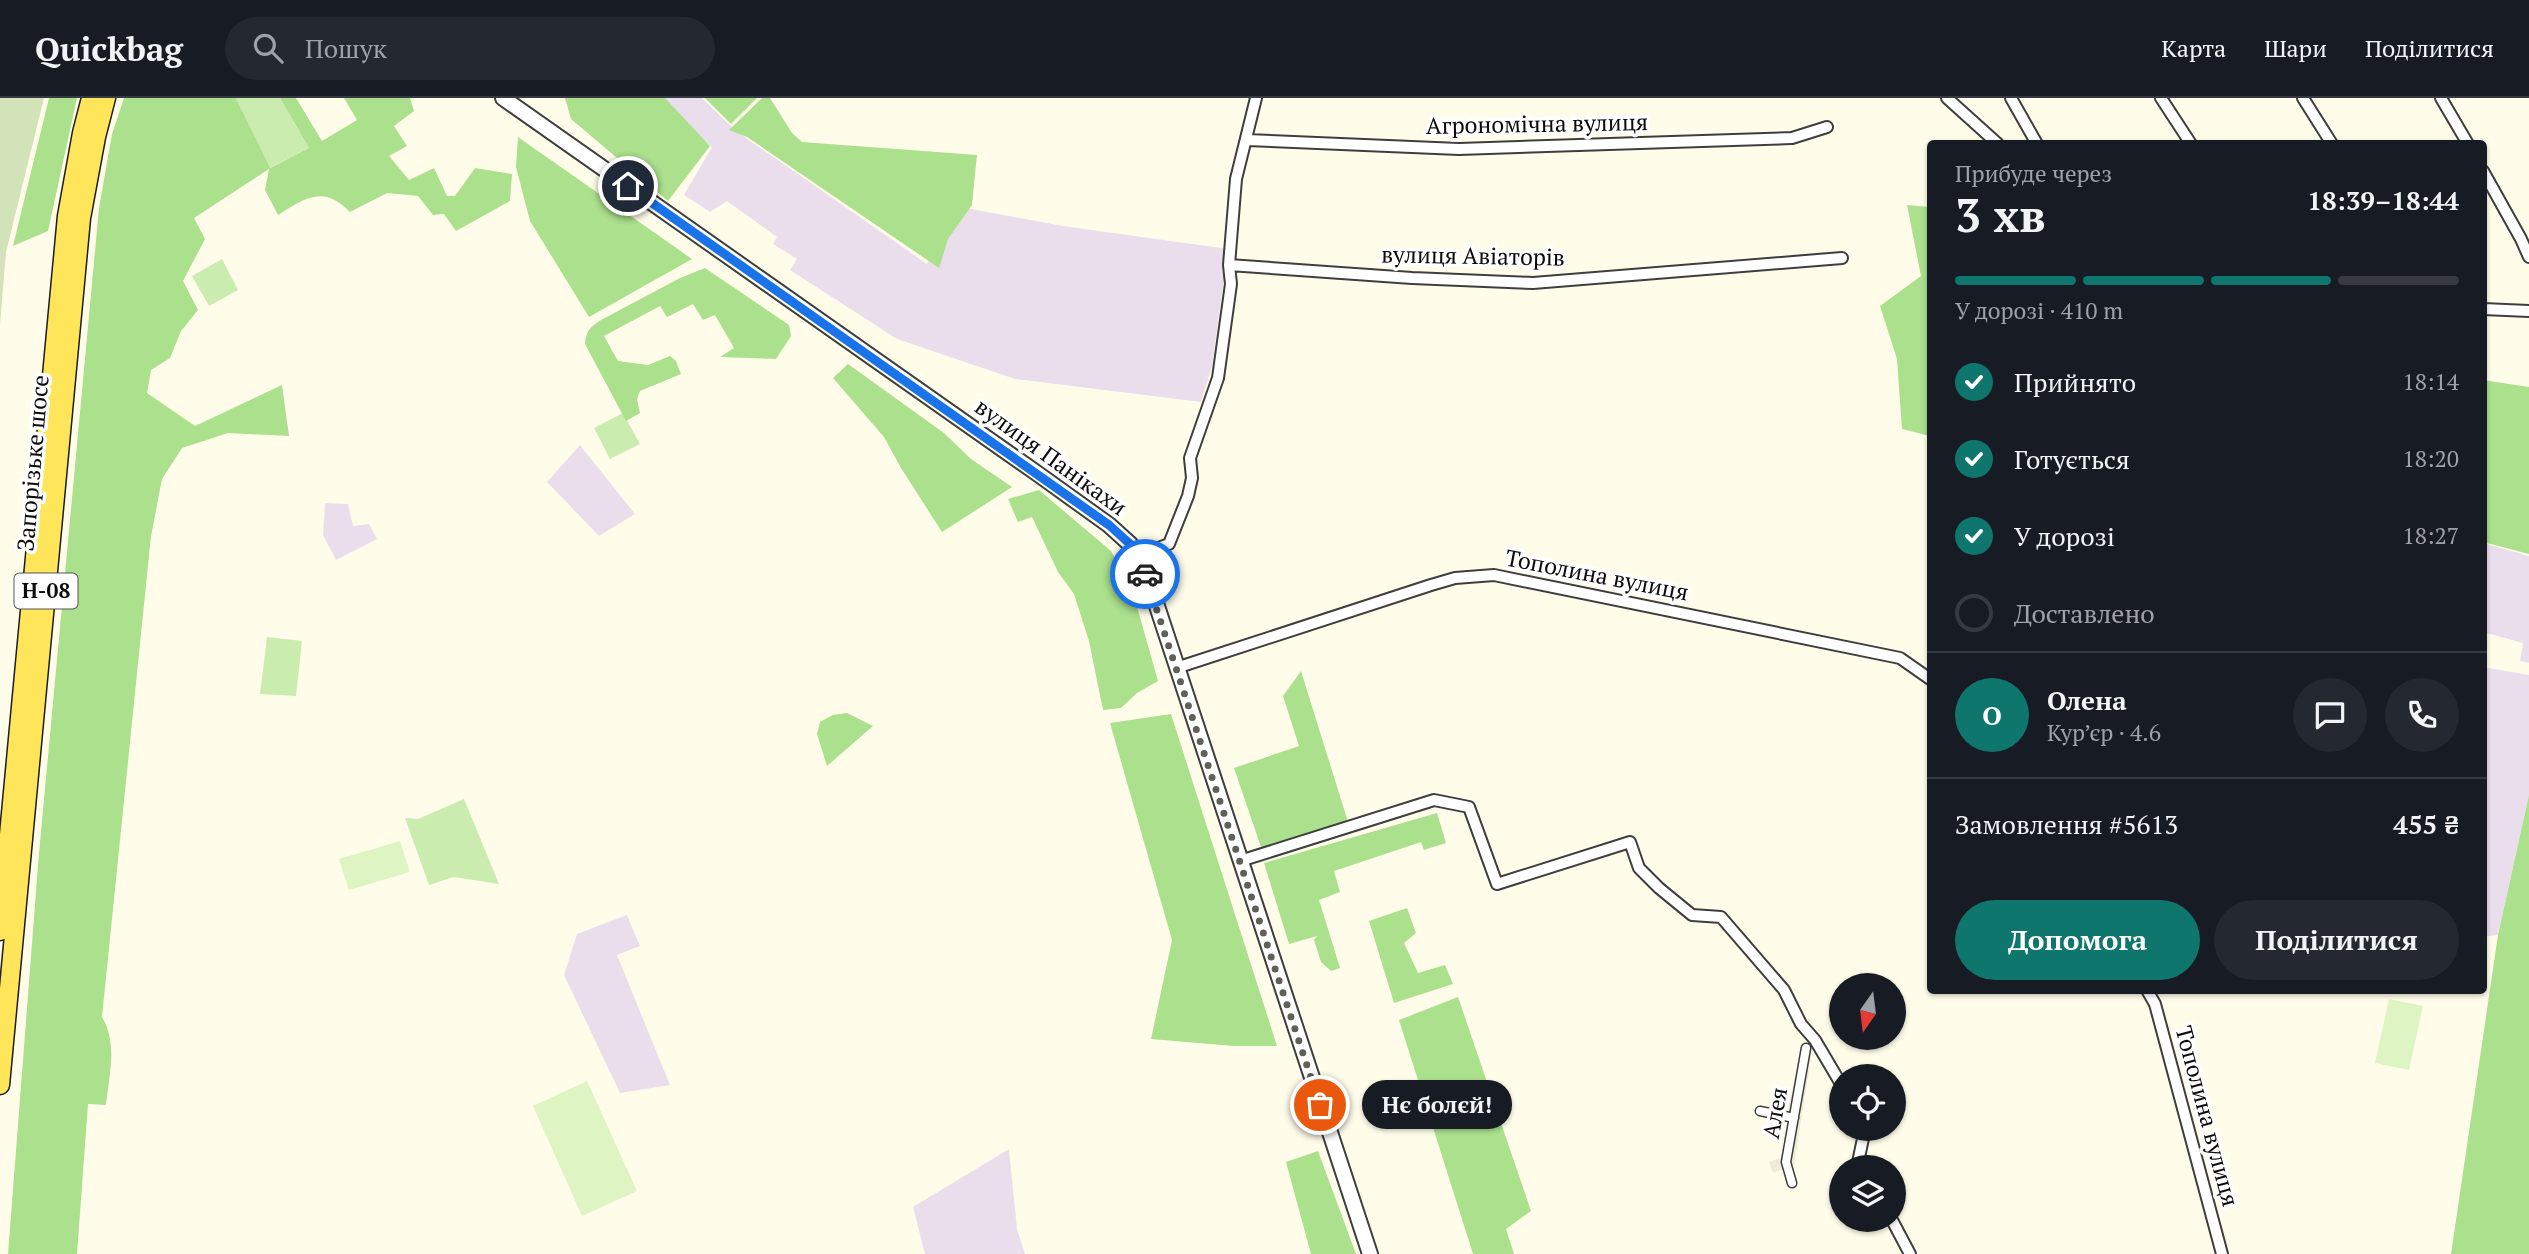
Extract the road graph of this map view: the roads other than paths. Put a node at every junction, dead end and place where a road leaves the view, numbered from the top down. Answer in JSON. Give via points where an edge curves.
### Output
{"nodes":[{"id":1,"x":91,"y":98,"type":"edge"},
{"id":2,"x":106,"y":98,"type":"edge"},
{"id":3,"x":503,"y":98,"type":"edge"},
{"id":4,"x":1256,"y":98,"type":"edge"},
{"id":5,"x":1947,"y":98,"type":"edge"},
{"id":6,"x":2011,"y":98,"type":"edge"},
{"id":7,"x":2161,"y":98,"type":"edge"},
{"id":8,"x":2303,"y":98,"type":"edge"},
{"id":9,"x":2441,"y":98,"type":"edge"},
{"id":10,"x":1827,"y":127,"type":"dead end"},
{"id":11,"x":1247,"y":140,"type":"junction"},
{"id":12,"x":1994,"y":140,"type":"edge"},
{"id":13,"x":2035,"y":140,"type":"edge"},
{"id":14,"x":2188,"y":140,"type":"edge"},
{"id":15,"x":2329,"y":140,"type":"edge"},
{"id":16,"x":2466,"y":140,"type":"edge"},
{"id":17,"x":2487,"y":178,"type":"edge"},
{"id":18,"x":74,"y":217,"type":"junction"},
{"id":19,"x":2529,"y":257,"type":"edge"},
{"id":20,"x":1842,"y":258,"type":"dead end"},
{"id":21,"x":1229,"y":265,"type":"junction"},
{"id":22,"x":2487,"y":309,"type":"edge"},
{"id":23,"x":2529,"y":311,"type":"edge"},
{"id":24,"x":1137,"y":556,"type":"junction"},
{"id":25,"x":1176,"y":668,"type":"junction"},
{"id":26,"x":1927,"y":677,"type":"edge"},
{"id":27,"x":21,"y":792,"type":"junction"},
{"id":28,"x":1240,"y":861,"type":"junction"},
{"id":29,"x":0,"y":931,"type":"edge"},
{"id":30,"x":2149,"y":994,"type":"edge"},
{"id":31,"x":1806,"y":1048,"type":"dead end"},
{"id":32,"x":1829,"y":1064,"type":"edge"},
{"id":33,"x":0,"y":1085,"type":"edge"},
{"id":34,"x":1760,"y":1111,"type":"dead end"},
{"id":35,"x":1794,"y":1118,"type":"junction"},
{"id":36,"x":1792,"y":1183,"type":"dead end"},
{"id":37,"x":1898,"y":1232,"type":"edge"},
{"id":38,"x":1370,"y":1254,"type":"edge"},
{"id":39,"x":1910,"y":1254,"type":"edge"},
{"id":40,"x":2222,"y":1254,"type":"edge"}],
"edges":[{"from":1,"to":18,"type":"main road","name":"Запорізьке шосе","number":"Н-08","via":[[82,133]]},
{"from":2,"to":18,"type":"main road","name":"Запорізьке шосе","number":"Н-08"},
{"from":3,"to":24,"type":"street","name":"вулиця Панікахи","via":[[1098,517],[1119,533]]},
{"from":4,"to":11,"type":"street"},
{"from":5,"to":12,"type":"street"},
{"from":6,"to":13,"type":"street"},
{"from":7,"to":14,"type":"street"},
{"from":8,"to":15,"type":"street"},
{"from":9,"to":16,"type":"street"},
{"from":10,"to":11,"type":"street","name":"Агрономічна вулиця","via":[[1792,138],[1459,149]]},
{"from":11,"to":21,"type":"street","via":[[1236,179]]},
{"from":17,"to":19,"type":"street"},
{"from":18,"to":27,"type":"main road","name":"Запорізьке шосе","number":"Н-08"},
{"from":20,"to":21,"type":"street","name":"вулиця Авіаторів","via":[[1533,283]]},
{"from":21,"to":24,"type":"street","via":[[1231,284],[1218,378],[1190,458],[1188,496],[1169,544]]},
{"from":22,"to":23,"type":"street"},
{"from":24,"to":25,"type":"street","name":"вулиця Панікахи"},
{"from":25,"to":26,"type":"street","name":"Тополина вулиця","via":[[1431,585],[1494,575],[1900,658]]},
{"from":25,"to":28,"type":"street","name":"вулиця Панікахи"},
{"from":27,"to":29,"type":"main road","name":"Запорізьке шосе","number":"Н-08"},
{"from":27,"to":33,"type":"main road","name":"Запорізьке шосе","number":"Н-08"},
{"from":28,"to":32,"type":"street","via":[[1434,800],[1469,807],[1497,884],[1630,842],[1639,868],[1667,895],[1692,915],[1721,917],[1784,990]]},
{"from":28,"to":38,"type":"street","name":"вулиця Панікахи"},
{"from":30,"to":40,"type":"street","name":"Тополина вулиця"},
{"from":31,"to":35,"type":"street","name":"Алея"},
{"from":34,"to":35,"type":"street"},
{"from":35,"to":36,"type":"street","name":"Алея","via":[[1786,1162]]},
{"from":37,"to":39,"type":"street"}]}
